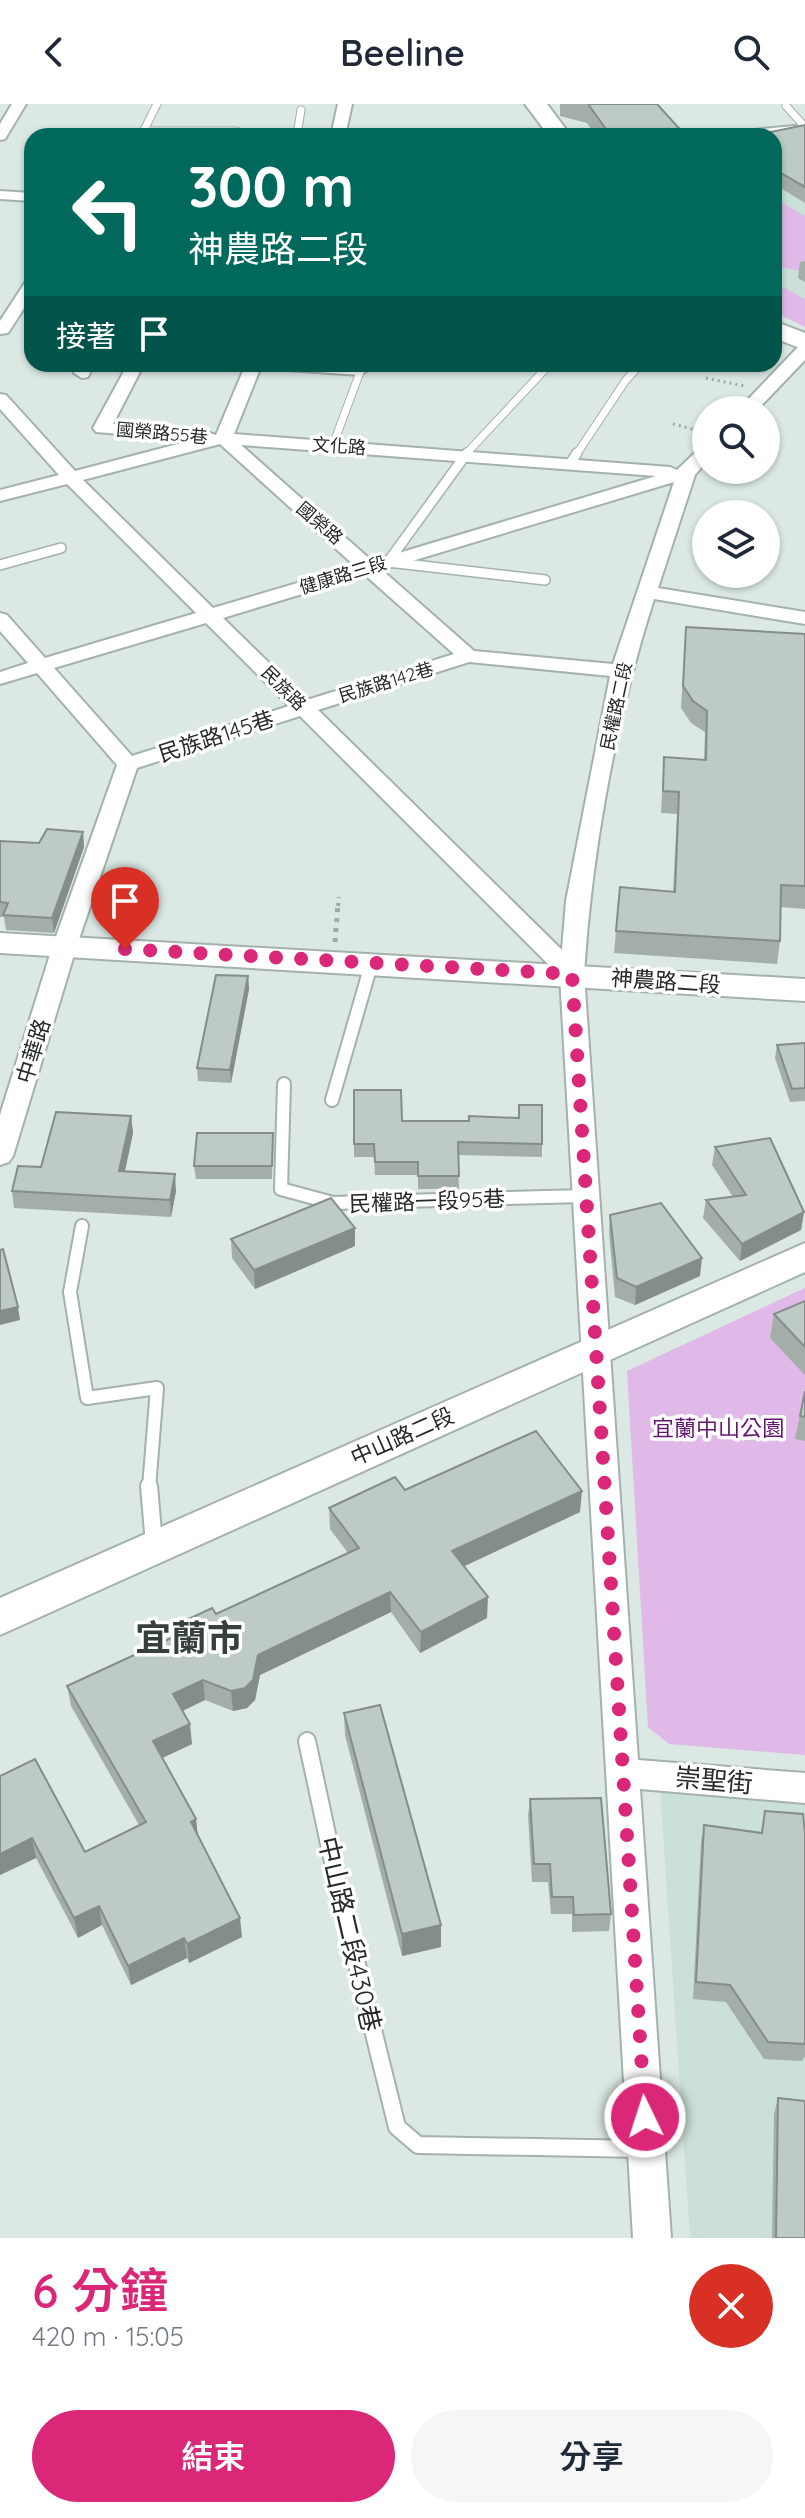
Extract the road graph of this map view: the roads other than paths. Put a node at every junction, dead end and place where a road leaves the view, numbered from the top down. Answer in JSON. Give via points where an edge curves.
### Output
{"nodes":[{"id":1,"x":19,"y":104,"type":"edge"},
{"id":2,"x":157,"y":104,"type":"edge"},
{"id":3,"x":345,"y":104,"type":"edge"},
{"id":4,"x":786,"y":106,"type":"dead end"},
{"id":5,"x":543,"y":108,"type":"edge"},
{"id":6,"x":301,"y":110,"type":"dead end"},
{"id":7,"x":145,"y":128,"type":"edge"},
{"id":8,"x":298,"y":128,"type":"edge"},
{"id":9,"x":340,"y":128,"type":"edge"},
{"id":10,"x":555,"y":128,"type":"edge"},
{"id":11,"x":805,"y":128,"type":"edge"},
{"id":12,"x":782,"y":131,"type":"edge"},
{"id":13,"x":0,"y":136,"type":"edge"},
{"id":14,"x":0,"y":195,"type":"edge"},
{"id":15,"x":24,"y":196,"type":"edge"},
{"id":16,"x":24,"y":296,"type":"edge"},
{"id":17,"x":2,"y":330,"type":"dead end"},
{"id":18,"x":782,"y":332,"type":"edge"},
{"id":19,"x":805,"y":342,"type":"edge"},
{"id":20,"x":805,"y":350,"type":"edge"},
{"id":21,"x":132,"y":372,"type":"edge"},
{"id":22,"x":251,"y":372,"type":"edge"},
{"id":23,"x":360,"y":372,"type":"edge"},
{"id":24,"x":543,"y":372,"type":"edge"},
{"id":25,"x":634,"y":372,"type":"edge"},
{"id":26,"x":760,"y":396,"type":"edge"},
{"id":27,"x":0,"y":399,"type":"edge"},
{"id":28,"x":223,"y":438,"type":"junction"},
{"id":29,"x":333,"y":445,"type":"junction"},
{"id":30,"x":464,"y":456,"type":"junction"},
{"id":31,"x":570,"y":464,"type":"junction"},
{"id":32,"x":692,"y":467,"type":"edge"},
{"id":33,"x":686,"y":473,"type":"junction"},
{"id":34,"x":71,"y":478,"type":"junction"},
{"id":35,"x":0,"y":496,"type":"edge"},
{"id":36,"x":61,"y":548,"type":"dead end"},
{"id":37,"x":378,"y":564,"type":"junction"},
{"id":38,"x":0,"y":565,"type":"edge"},
{"id":39,"x":545,"y":580,"type":"dead end"},
{"id":40,"x":649,"y":592,"type":"junction"},
{"id":41,"x":210,"y":615,"type":"junction"},
{"id":42,"x":805,"y":618,"type":"edge"},
{"id":43,"x":0,"y":619,"type":"edge"},
{"id":44,"x":468,"y":656,"type":"junction"},
{"id":45,"x":41,"y":665,"type":"junction"},
{"id":46,"x":621,"y":671,"type":"junction"},
{"id":47,"x":0,"y":678,"type":"edge"},
{"id":48,"x":304,"y":708,"type":"junction"},
{"id":49,"x":128,"y":764,"type":"junction"},
{"id":50,"x":0,"y":943,"type":"edge"},
{"id":51,"x":65,"y":945,"type":"junction"},
{"id":52,"x":371,"y":965,"type":"junction"},
{"id":53,"x":572,"y":974,"type":"junction"},
{"id":54,"x":805,"y":990,"type":"edge"},
{"id":55,"x":284,"y":1084,"type":"dead end"},
{"id":56,"x":332,"y":1100,"type":"dead end"},
{"id":57,"x":0,"y":1156,"type":"edge"},
{"id":58,"x":584,"y":1196,"type":"junction"},
{"id":59,"x":82,"y":1226,"type":"dead end"},
{"id":60,"x":805,"y":1256,"type":"edge"},
{"id":61,"x":596,"y":1349,"type":"junction"},
{"id":62,"x":154,"y":1548,"type":"junction"},
{"id":63,"x":0,"y":1617,"type":"edge"},
{"id":64,"x":307,"y":1741,"type":"dead end"},
{"id":65,"x":624,"y":1773,"type":"junction"},
{"id":66,"x":805,"y":1788,"type":"edge"},
{"id":67,"x":647,"y":2149,"type":"junction"},
{"id":68,"x":652,"y":2238,"type":"edge"}],
"edges":[{"from":1,"to":13,"type":"street"},
{"from":2,"to":7,"type":"lane"},
{"from":3,"to":9,"type":"street"},
{"from":4,"to":11,"type":"lane"},
{"from":5,"to":10,"type":"main road"},
{"from":6,"to":8,"type":"lane"},
{"from":11,"to":12,"type":"street"},
{"from":14,"to":15,"type":"street"},
{"from":16,"to":17,"type":"street"},
{"from":18,"to":19,"type":"main road"},
{"from":20,"to":26,"type":"street"},
{"from":21,"to":28,"type":"street","name":"國榮路55巷","via":[[102,428]]},
{"from":22,"to":28,"type":"street"},
{"from":23,"to":29,"type":"lane"},
{"from":24,"to":30,"type":"lane"},
{"from":25,"to":31,"type":"lane"},
{"from":27,"to":34,"type":"street","name":"民族路"},
{"from":28,"to":29,"type":"street","name":"文化路"},
{"from":28,"to":34,"type":"street","name":"文化路"},
{"from":28,"to":37,"type":"street","name":"國榮路"},
{"from":29,"to":30,"type":"street","name":"文化路"},
{"from":30,"to":31,"type":"street","name":"文化路"},
{"from":30,"to":37,"type":"lane"},
{"from":31,"to":33,"type":"street","name":"文化路"},
{"from":32,"to":33,"type":"street","name":"民權路二段"},
{"from":33,"to":37,"type":"street","name":"健康路三段"},
{"from":33,"to":40,"type":"street","name":"民權路二段"},
{"from":34,"to":35,"type":"street","name":"文化路"},
{"from":34,"to":41,"type":"street","name":"民族路"},
{"from":36,"to":38,"type":"lane"},
{"from":37,"to":39,"type":"lane"},
{"from":37,"to":41,"type":"street","name":"健康路三段"},
{"from":37,"to":44,"type":"street","name":"國榮路"},
{"from":40,"to":42,"type":"street"},
{"from":40,"to":46,"type":"street","name":"民權路二段"},
{"from":41,"to":45,"type":"street","name":"健康路三段"},
{"from":41,"to":48,"type":"street","name":"民族路"},
{"from":43,"to":45,"type":"street"},
{"from":44,"to":46,"type":"street"},
{"from":44,"to":48,"type":"street","name":"民族路142巷"},
{"from":45,"to":47,"type":"street","name":"健康路三段"},
{"from":45,"to":49,"type":"street"},
{"from":46,"to":53,"type":"street","name":"民權路二段","via":[[577,901]]},
{"from":48,"to":49,"type":"street","name":"民族路145巷"},
{"from":48,"to":53,"type":"street","name":"民族路"},
{"from":49,"to":51,"type":"street","name":"中華路"},
{"from":50,"to":51,"type":"street","name":"神農路二段"},
{"from":51,"to":52,"type":"street","name":"神農路二段"},
{"from":51,"to":57,"type":"street","name":"中華路"},
{"from":52,"to":53,"type":"street","name":"神農路二段"},
{"from":52,"to":56,"type":"lane"},
{"from":53,"to":54,"type":"street","name":"神農路二段"},
{"from":53,"to":58,"type":"street","name":"民權路二段"},
{"from":55,"to":58,"type":"lane","name":"民權路一段95巷","via":[[281,1189],[333,1203]]},
{"from":58,"to":61,"type":"street","name":"民權路二段"},
{"from":59,"to":62,"type":"lane","via":[[70,1292],[87,1398],[157,1388],[149,1486]]},
{"from":60,"to":61,"type":"street","name":"中山路二段"},
{"from":61,"to":62,"type":"street","name":"中山路二段"},
{"from":61,"to":65,"type":"street","name":"民權路二段"},
{"from":62,"to":63,"type":"street","name":"中山路二段"},
{"from":64,"to":67,"type":"lane","name":"中山路二段430巷","via":[[397,2127],[418,2145]]},
{"from":65,"to":66,"type":"street","name":"崇聖街"},
{"from":65,"to":67,"type":"street","name":"民權路二段"},
{"from":67,"to":68,"type":"street","name":"民權路二段"}]}
